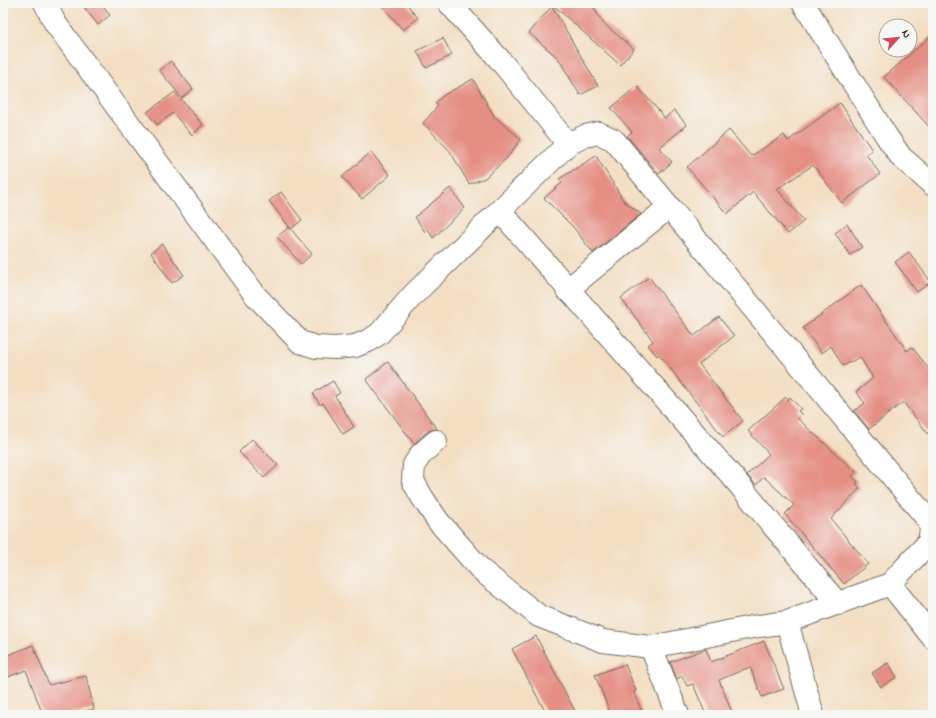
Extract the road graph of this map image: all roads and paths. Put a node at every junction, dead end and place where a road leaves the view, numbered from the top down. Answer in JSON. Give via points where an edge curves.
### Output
{"nodes":[{"id":1,"x":45,"y":3,"type":"edge"},
{"id":2,"x":449,"y":3,"type":"edge"},
{"id":3,"x":803,"y":3,"type":"edge"},
{"id":4,"x":568,"y":144,"type":"junction"},
{"id":5,"x":933,"y":185,"type":"edge"},
{"id":6,"x":669,"y":207,"type":"junction"},
{"id":7,"x":500,"y":211,"type":"junction"},
{"id":8,"x":568,"y":290,"type":"junction"},
{"id":9,"x":436,"y":441,"type":"dead end"},
{"id":10,"x":890,"y":584,"type":"junction"},
{"id":11,"x":838,"y":604,"type":"junction"},
{"id":12,"x":787,"y":622,"type":"junction"},
{"id":13,"x":933,"y":638,"type":"edge"},
{"id":14,"x":651,"y":647,"type":"junction"},
{"id":15,"x":678,"y":715,"type":"edge"},
{"id":16,"x":813,"y":715,"type":"edge"}],
"edges":[{"from":1,"to":7,"type":"street","via":[[55,23],[256,296],[300,342],[316,347],[336,348],[355,346],[370,340],[380,333],[413,296]]},
{"from":2,"to":4,"type":"street","via":[[500,60]]},
{"from":3,"to":5,"type":"street","via":[[901,157]]},
{"from":4,"to":6,"type":"street","via":[[599,133],[614,140]]},
{"from":4,"to":7,"type":"street"},
{"from":6,"to":8,"type":"street"},
{"from":6,"to":10,"type":"street","via":[[929,521],[929,542]]},
{"from":7,"to":8,"type":"street"},
{"from":8,"to":11,"type":"street","via":[[731,475]]},
{"from":9,"to":14,"type":"street","via":[[414,464],[413,481],[438,521],[482,571],[539,616],[603,641]]},
{"from":10,"to":11,"type":"street"},
{"from":10,"to":13,"type":"street"},
{"from":11,"to":12,"type":"street"},
{"from":12,"to":14,"type":"street"},
{"from":12,"to":16,"type":"street"},
{"from":14,"to":15,"type":"street"}]}
